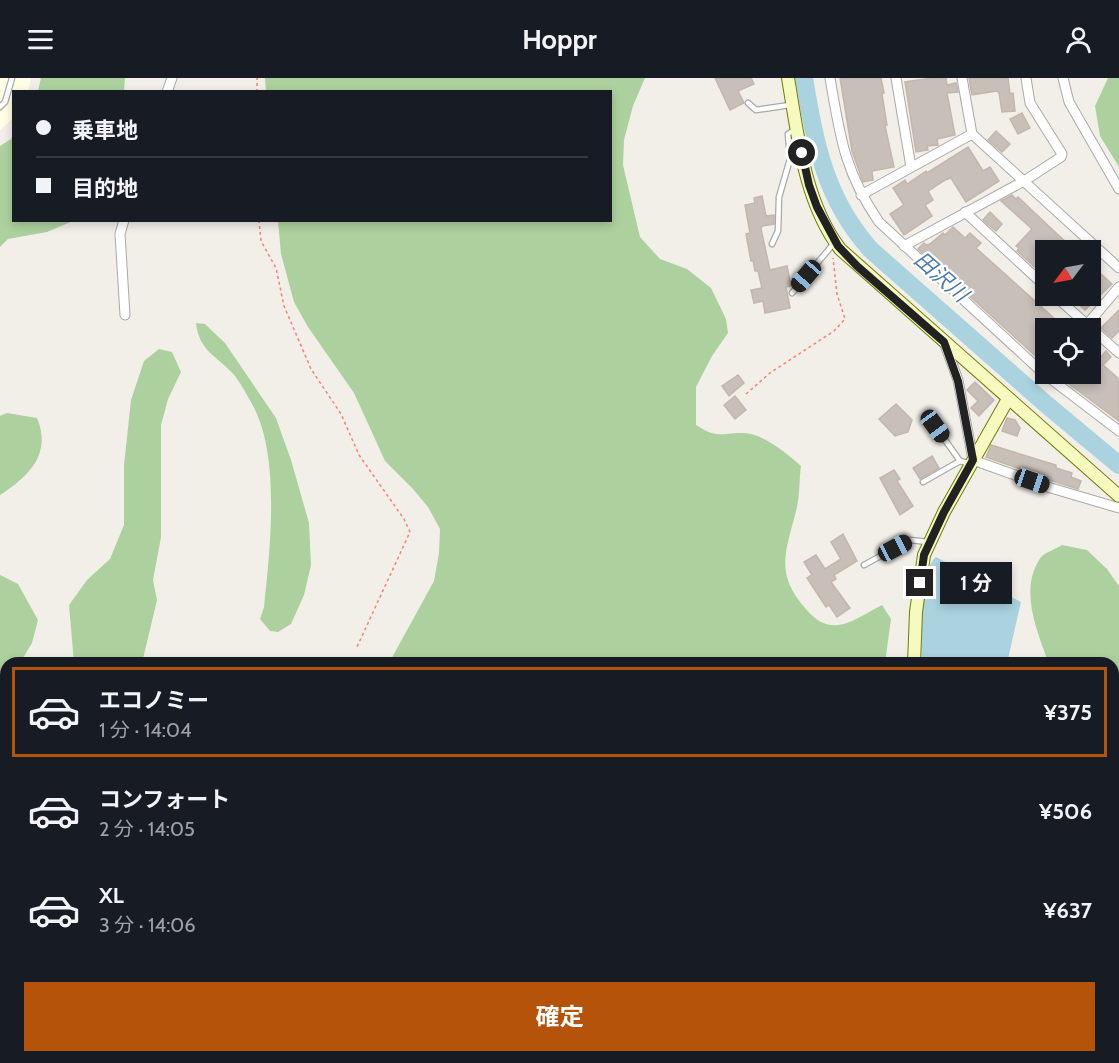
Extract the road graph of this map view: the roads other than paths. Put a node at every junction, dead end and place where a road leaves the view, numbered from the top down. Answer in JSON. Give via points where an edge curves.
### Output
{"nodes":[{"id":1,"x":12,"y":78,"type":"edge"},
{"id":2,"x":788,"y":78,"type":"edge"},
{"id":3,"x":830,"y":78,"type":"edge"},
{"id":4,"x":896,"y":78,"type":"edge"},
{"id":5,"x":962,"y":78,"type":"edge"},
{"id":6,"x":1026,"y":78,"type":"edge"},
{"id":7,"x":1063,"y":78,"type":"edge"},
{"id":8,"x":748,"y":103,"type":"dead end"},
{"id":9,"x":792,"y":104,"type":"junction"},
{"id":10,"x":0,"y":107,"type":"edge"},
{"id":11,"x":797,"y":129,"type":"junction"},
{"id":12,"x":972,"y":134,"type":"junction"},
{"id":13,"x":911,"y":167,"type":"junction"},
{"id":14,"x":1024,"y":181,"type":"junction"},
{"id":15,"x":1119,"y":189,"type":"edge"},
{"id":16,"x":861,"y":195,"type":"junction"},
{"id":17,"x":965,"y":212,"type":"junction"},
{"id":18,"x":123,"y":222,"type":"edge"},
{"id":19,"x":772,"y":244,"type":"dead end"},
{"id":20,"x":836,"y":244,"type":"junction"},
{"id":21,"x":903,"y":246,"type":"junction"},
{"id":22,"x":1119,"y":268,"type":"edge"},
{"id":23,"x":1035,"y":277,"type":"edge"},
{"id":24,"x":1119,"y":287,"type":"edge"},
{"id":25,"x":792,"y":293,"type":"dead end"},
{"id":26,"x":1065,"y":306,"type":"edge"},
{"id":27,"x":125,"y":315,"type":"dead end"},
{"id":28,"x":1077,"y":318,"type":"edge"},
{"id":29,"x":1092,"y":318,"type":"edge"},
{"id":30,"x":1101,"y":339,"type":"edge"},
{"id":31,"x":944,"y":342,"type":"junction"},
{"id":32,"x":1119,"y":353,"type":"edge"},
{"id":33,"x":1035,"y":364,"type":"edge"},
{"id":34,"x":1059,"y":384,"type":"edge"},
{"id":35,"x":1008,"y":399,"type":"junction"},
{"id":36,"x":935,"y":426,"type":"dead end"},
{"id":37,"x":1119,"y":431,"type":"edge"},
{"id":38,"x":968,"y":462,"type":"junction"},
{"id":39,"x":923,"y":482,"type":"dead end"},
{"id":40,"x":1119,"y":496,"type":"edge"},
{"id":41,"x":1119,"y":508,"type":"edge"},
{"id":42,"x":930,"y":542,"type":"junction"},
{"id":43,"x":864,"y":564,"type":"dead end"},
{"id":44,"x":915,"y":657,"type":"edge"}],
"edges":[{"from":1,"to":10,"type":"lane"},
{"from":2,"to":9,"type":"street"},
{"from":3,"to":16,"type":"street","via":[[847,164]]},
{"from":4,"to":13,"type":"street"},
{"from":5,"to":12,"type":"street"},
{"from":6,"to":14,"type":"street","via":[[1030,103],[1062,154]]},
{"from":7,"to":15,"type":"street","via":[[1069,102]]},
{"from":8,"to":9,"type":"lane","via":[[756,110]]},
{"from":9,"to":11,"type":"street"},
{"from":11,"to":19,"type":"lane","via":[[788,134],[790,159],[779,197],[778,231]]},
{"from":11,"to":20,"type":"street","via":[[809,185]]},
{"from":12,"to":13,"type":"street"},
{"from":12,"to":14,"type":"street"},
{"from":13,"to":16,"type":"street"},
{"from":14,"to":17,"type":"street"},
{"from":14,"to":22,"type":"street"},
{"from":16,"to":21,"type":"street","via":[[879,222]]},
{"from":17,"to":21,"type":"street"},
{"from":17,"to":23,"type":"street"},
{"from":18,"to":27,"type":"street","via":[[120,234]]},
{"from":20,"to":25,"type":"lane"},
{"from":20,"to":31,"type":"street"},
{"from":21,"to":33,"type":"street"},
{"from":24,"to":29,"type":"street"},
{"from":26,"to":28,"type":"street"},
{"from":30,"to":32,"type":"street"},
{"from":31,"to":35,"type":"street"},
{"from":31,"to":38,"type":"street","via":[[958,381]]},
{"from":34,"to":37,"type":"street"},
{"from":35,"to":38,"type":"street"},
{"from":35,"to":40,"type":"street"},
{"from":36,"to":38,"type":"lane"},
{"from":38,"to":39,"type":"lane"},
{"from":38,"to":41,"type":"street"},
{"from":38,"to":42,"type":"street"},
{"from":42,"to":43,"type":"lane","via":[[910,540]]},
{"from":42,"to":44,"type":"street","via":[[920,583]]}]}
